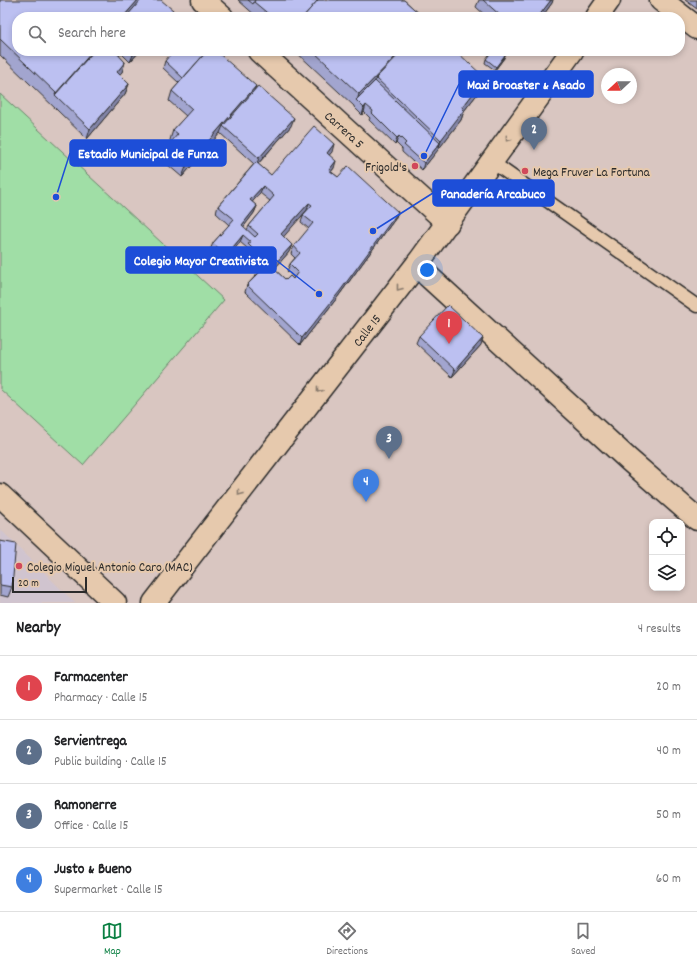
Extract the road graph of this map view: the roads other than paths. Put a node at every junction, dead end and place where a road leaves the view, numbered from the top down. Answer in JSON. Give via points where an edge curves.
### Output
{"nodes":[{"id":1,"x":203,"y":0,"type":"edge"},
{"id":2,"x":609,"y":0,"type":"edge"},
{"id":3,"x":661,"y":0,"type":"edge"},
{"id":4,"x":216,"y":12,"type":"edge"},
{"id":5,"x":601,"y":12,"type":"edge"},
{"id":6,"x":676,"y":12,"type":"edge"},
{"id":7,"x":685,"y":19,"type":"edge"},
{"id":8,"x":697,"y":28,"type":"edge"},
{"id":9,"x":264,"y":56,"type":"edge"},
{"id":10,"x":568,"y":56,"type":"edge"},
{"id":11,"x":492,"y":162,"type":"junction"},
{"id":12,"x":448,"y":223,"type":"junction"},
{"id":13,"x":418,"y":263,"type":"junction"},
{"id":14,"x":697,"y":306,"type":"edge"},
{"id":15,"x":0,"y":495,"type":"edge"},
{"id":16,"x":697,"y":519,"type":"edge"},
{"id":17,"x":115,"y":603,"type":"edge"},
{"id":18,"x":154,"y":603,"type":"edge"}],
"edges":[{"from":1,"to":4,"type":"street"},
{"from":2,"to":5,"type":"street"},
{"from":3,"to":6,"type":"street"},
{"from":7,"to":8,"type":"street"},
{"from":9,"to":12,"type":"street","name":"Carrera 5"},
{"from":10,"to":11,"type":"street","name":"Calle 15","one_way":true},
{"from":11,"to":12,"type":"street","name":"Calle 15"},
{"from":11,"to":14,"type":"lane"},
{"from":12,"to":13,"type":"street","name":"Calle 15"},
{"from":13,"to":16,"type":"street","via":[[428,276],[623,455]]},
{"from":13,"to":18,"type":"street","name":"Calle 15","one_way":true},
{"from":15,"to":17,"type":"street"}]}
